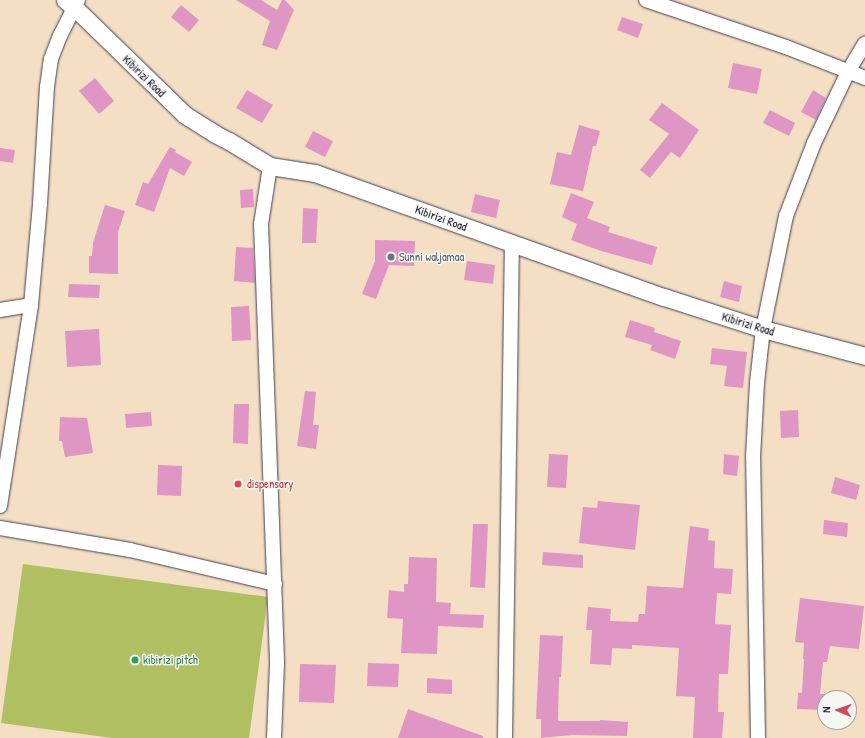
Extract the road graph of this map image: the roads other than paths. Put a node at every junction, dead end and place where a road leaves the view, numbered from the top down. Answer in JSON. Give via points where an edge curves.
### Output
{"nodes":[{"id":1,"x":646,"y":0,"type":"edge"},
{"id":2,"x":72,"y":3,"type":"edge"},
{"id":3,"x":865,"y":43,"type":"edge"},
{"id":4,"x":849,"y":70,"type":"junction"},
{"id":5,"x":865,"y":78,"type":"edge"},
{"id":6,"x":270,"y":166,"type":"junction"},
{"id":7,"x":512,"y":243,"type":"junction"},
{"id":8,"x":31,"y":305,"type":"junction"},
{"id":9,"x":0,"y":310,"type":"edge"},
{"id":10,"x":763,"y":329,"type":"junction"},
{"id":11,"x":865,"y":356,"type":"edge"},
{"id":12,"x":0,"y":506,"type":"edge"},
{"id":13,"x":0,"y":528,"type":"edge"},
{"id":14,"x":275,"y":584,"type":"junction"},
{"id":15,"x":274,"y":738,"type":"edge"},
{"id":16,"x":505,"y":738,"type":"edge"},
{"id":17,"x":758,"y":738,"type":"edge"}],
"edges":[{"from":1,"to":4,"type":"street"},
{"from":2,"to":6,"type":"street","name":"Kibirizi Road","via":[[185,115]]},
{"from":2,"to":8,"type":"street","via":[[51,59],[47,87]]},
{"from":3,"to":4,"type":"street"},
{"from":4,"to":5,"type":"street"},
{"from":4,"to":10,"type":"street","via":[[814,143],[786,216]]},
{"from":6,"to":7,"type":"street","name":"Kibirizi Road","via":[[315,173]]},
{"from":6,"to":14,"type":"street","via":[[261,224]]},
{"from":7,"to":10,"type":"street","name":"Kibirizi Road","via":[[664,298]]},
{"from":7,"to":16,"type":"street"},
{"from":8,"to":9,"type":"street"},
{"from":8,"to":12,"type":"street"},
{"from":10,"to":11,"type":"street","name":"Kibirizi Road"},
{"from":10,"to":17,"type":"street","via":[[753,457]]},
{"from":13,"to":14,"type":"street","via":[[130,550]]},
{"from":14,"to":15,"type":"street","via":[[277,663]]}]}
